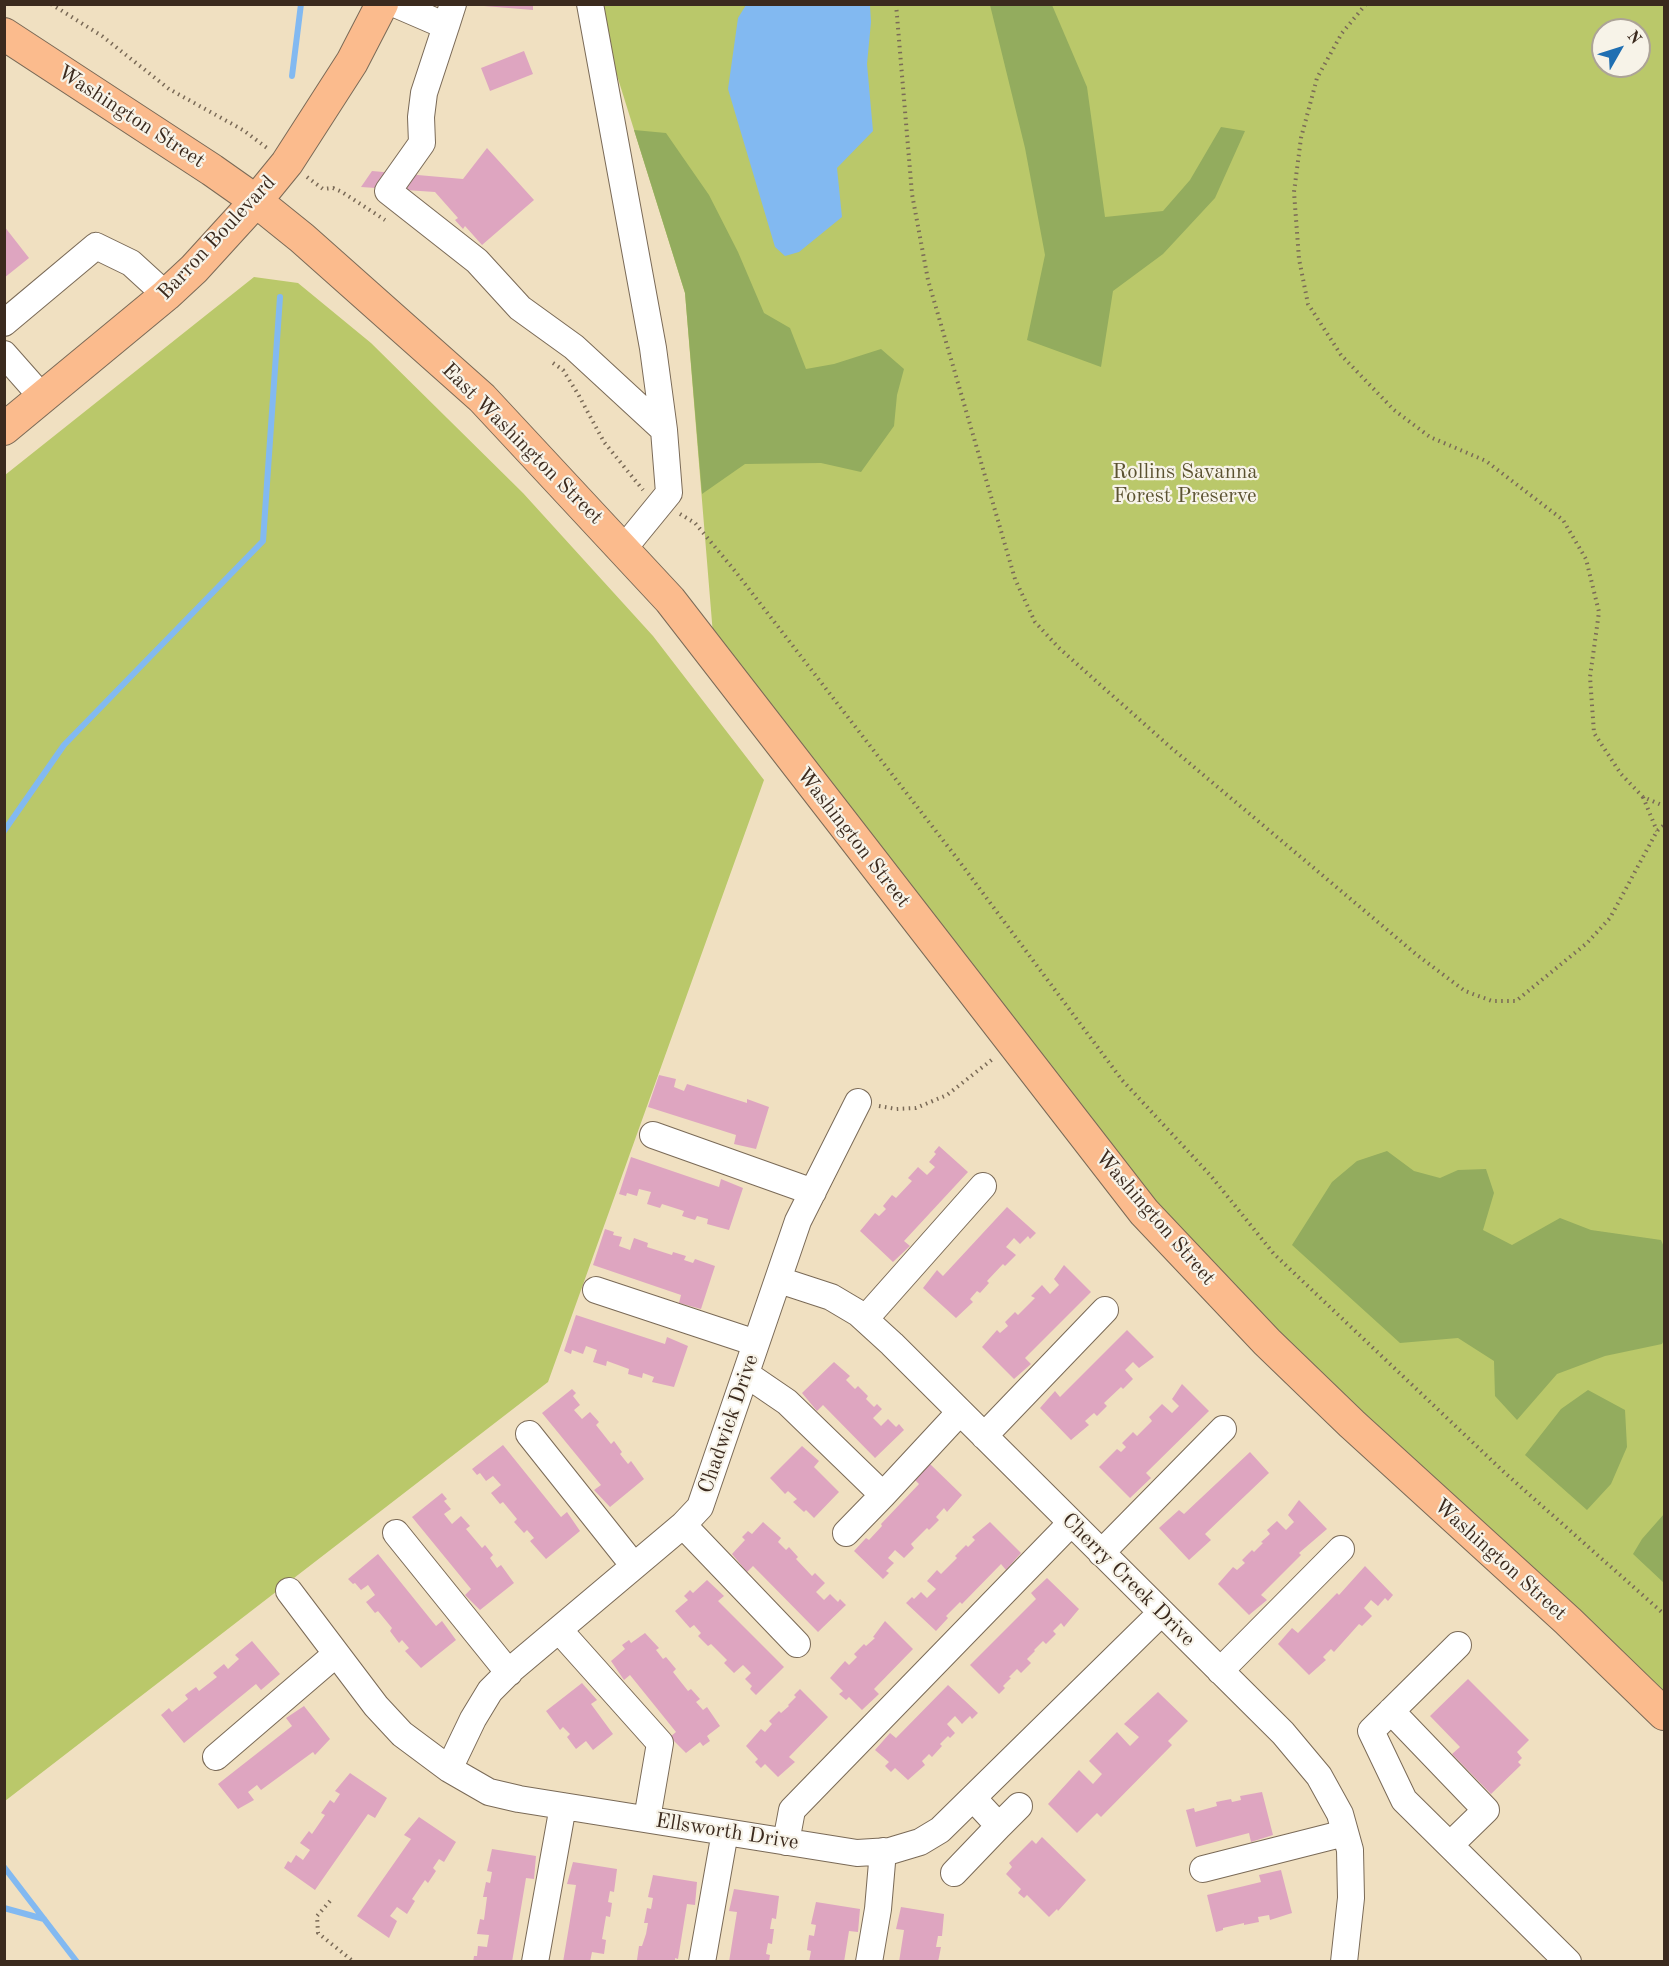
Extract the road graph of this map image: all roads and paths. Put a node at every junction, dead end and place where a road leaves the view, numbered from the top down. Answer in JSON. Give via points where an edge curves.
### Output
{"nodes":[{"id":1,"x":51,"y":4,"type":"edge"},
{"id":2,"x":382,"y":4,"type":"edge"},
{"id":3,"x":395,"y":4,"type":"edge"},
{"id":4,"x":590,"y":4,"type":"edge"},
{"id":5,"x":896,"y":4,"type":"edge"},
{"id":6,"x":1366,"y":4,"type":"edge"},
{"id":7,"x":450,"y":15,"type":"edge"},
{"id":8,"x":4,"y":34,"type":"edge"},
{"id":9,"x":243,"y":130,"type":"dead end"},
{"id":10,"x":323,"y":189,"type":"dead end"},
{"id":11,"x":256,"y":201,"type":"junction"},
{"id":12,"x":388,"y":222,"type":"dead end"},
{"id":13,"x":166,"y":295,"type":"junction"},
{"id":14,"x":4,"y":323,"type":"edge"},
{"id":15,"x":4,"y":354,"type":"edge"},
{"id":16,"x":547,"y":357,"type":"dead end"},
{"id":17,"x":42,"y":397,"type":"junction"},
{"id":18,"x":4,"y":429,"type":"edge"},
{"id":19,"x":664,"y":430,"type":"junction"},
{"id":20,"x":662,"y":503,"type":"junction"},
{"id":21,"x":624,"y":548,"type":"junction"},
{"id":22,"x":715,"y":659,"type":"joint"},
{"id":23,"x":1643,"y":797,"type":"junction"},
{"id":24,"x":1665,"y":806,"type":"edge"},
{"id":25,"x":1665,"y":825,"type":"edge"},
{"id":26,"x":1657,"y":831,"type":"junction"},
{"id":27,"x":1013,"y":1043,"type":"junction"},
{"id":28,"x":858,"y":1102,"type":"joint"},
{"id":29,"x":653,"y":1135,"type":"dead end"},
{"id":30,"x":983,"y":1186,"type":"dead end"},
{"id":31,"x":813,"y":1192,"type":"junction"},
{"id":32,"x":779,"y":1280,"type":"junction"},
{"id":33,"x":596,"y":1290,"type":"dead end"},
{"id":34,"x":1105,"y":1310,"type":"dead end"},
{"id":35,"x":865,"y":1319,"type":"junction"},
{"id":36,"x":756,"y":1343,"type":"junction"},
{"id":37,"x":746,"y":1374,"type":"junction"},
{"id":38,"x":960,"y":1412,"type":"junction"},
{"id":39,"x":1223,"y":1429,"type":"dead end"},
{"id":40,"x":529,"y":1434,"type":"dead end"},
{"id":41,"x":984,"y":1436,"type":"junction"},
{"id":42,"x":883,"y":1495,"type":"junction"},
{"id":43,"x":1071,"y":1523,"type":"junction"},
{"id":44,"x":683,"y":1525,"type":"junction"},
{"id":45,"x":396,"y":1533,"type":"dead end"},
{"id":46,"x":846,"y":1533,"type":"dead end"},
{"id":47,"x":1341,"y":1549,"type":"dead end"},
{"id":48,"x":1101,"y":1553,"type":"junction"},
{"id":49,"x":634,"y":1566,"type":"junction"},
{"id":50,"x":289,"y":1591,"type":"dead end"},
{"id":51,"x":1161,"y":1613,"type":"junction"},
{"id":52,"x":1665,"y":1614,"type":"edge"},
{"id":53,"x":560,"y":1630,"type":"junction"},
{"id":54,"x":797,"y":1644,"type":"dead end"},
{"id":55,"x":1458,"y":1645,"type":"dead end"},
{"id":56,"x":336,"y":1654,"type":"junction"},
{"id":57,"x":1220,"y":1671,"type":"junction"},
{"id":58,"x":508,"y":1673,"type":"junction"},
{"id":59,"x":1391,"y":1711,"type":"junction"},
{"id":60,"x":1665,"y":1714,"type":"edge"},
{"id":61,"x":216,"y":1757,"type":"dead end"},
{"id":62,"x":449,"y":1769,"type":"junction"},
{"id":63,"x":972,"y":1798,"type":"junction"},
{"id":64,"x":563,"y":1806,"type":"junction"},
{"id":65,"x":1019,"y":1806,"type":"dead end"},
{"id":66,"x":647,"y":1819,"type":"junction"},
{"id":67,"x":999,"y":1827,"type":"junction"},
{"id":68,"x":725,"y":1832,"type":"junction"},
{"id":69,"x":1345,"y":1833,"type":"junction"},
{"id":70,"x":786,"y":1842,"type":"junction"},
{"id":71,"x":1450,"y":1845,"type":"junction"},
{"id":72,"x":883,"y":1851,"type":"junction"},
{"id":73,"x":1203,"y":1869,"type":"dead end"},
{"id":74,"x":954,"y":1873,"type":"dead end"},
{"id":75,"x":330,"y":1901,"type":"dead end"},
{"id":76,"x":354,"y":1962,"type":"edge"},
{"id":77,"x":535,"y":1962,"type":"edge"},
{"id":78,"x":702,"y":1962,"type":"edge"},
{"id":79,"x":869,"y":1962,"type":"edge"},
{"id":80,"x":1344,"y":1962,"type":"edge"},
{"id":81,"x":1568,"y":1962,"type":"edge"}],
"edges":[{"from":1,"to":9,"type":"path","via":[[102,36],[169,89]]},
{"from":2,"to":11,"type":"main road","name":"Barron Boulevard","via":[[352,62],[287,163]]},
{"from":3,"to":7,"type":"street"},
{"from":4,"to":19,"type":"street","via":[[653,348]]},
{"from":5,"to":26,"type":"path","via":[[912,194],[928,280],[1015,579],[1035,622],[1058,647],[1417,955],[1465,991],[1492,1001],[1516,1001],[1587,943],[1610,918]]},
{"from":6,"to":23,"type":"path","via":[[1342,33],[1317,78],[1301,138],[1294,192],[1299,259],[1308,304],[1341,355],[1394,410],[1430,437],[1486,461],[1563,520],[1586,559],[1599,612],[1590,677],[1594,733],[1621,774]]},
{"from":7,"to":19,"type":"street","via":[[424,93],[422,143],[388,191],[477,261],[520,308],[574,346]]},
{"from":8,"to":11,"type":"main road","name":"Washington Street"},
{"from":10,"to":12,"type":"path","via":[[342,192]]},
{"from":11,"to":13,"type":"main road","name":"Barron Boulevard"},
{"from":11,"to":21,"type":"main road","name":"East Washington Street","via":[[482,398]]},
{"from":13,"to":14,"type":"street","via":[[131,263],[96,246]]},
{"from":13,"to":17,"type":"main road","name":"Barron Boulevard"},
{"from":15,"to":17,"type":"street"},
{"from":16,"to":20,"type":"path","via":[[562,370],[604,442],[646,493]]},
{"from":17,"to":18,"type":"main road","name":"Barron Boulevard"},
{"from":19,"to":20,"type":"street","via":[[669,493]]},
{"from":20,"to":21,"type":"street"},
{"from":20,"to":52,"type":"path","via":[[695,523],[735,571],[1122,1080],[1211,1176],[1274,1254],[1505,1473]]},
{"from":21,"to":22,"type":"main road","name":"East Washington Street"},
{"from":22,"to":27,"type":"main road","name":"Washington Street"},
{"from":23,"to":24,"type":"path"},
{"from":23,"to":26,"type":"path"},
{"from":25,"to":26,"type":"path"},
{"from":27,"to":28,"type":"path","via":[[947,1095],[915,1108]]},
{"from":27,"to":60,"type":"main road","name":"Washington Street","via":[[1144,1212],[1267,1342]]},
{"from":28,"to":31,"type":"street","name":"Chadwick Drive"},
{"from":29,"to":31,"type":"street"},
{"from":30,"to":35,"type":"street"},
{"from":31,"to":32,"type":"street","name":"Chadwick Drive","via":[[798,1221]]},
{"from":32,"to":35,"type":"street","name":"Cherry Creek Drive","via":[[831,1297]]},
{"from":32,"to":36,"type":"street","name":"Chadwick Drive"},
{"from":33,"to":36,"type":"street"},
{"from":34,"to":41,"type":"street"},
{"from":35,"to":38,"type":"street","name":"Cherry Creek Drive"},
{"from":36,"to":37,"type":"street","name":"Chadwick Drive"},
{"from":37,"to":42,"type":"street","via":[[787,1402]]},
{"from":37,"to":44,"type":"street","name":"Chadwick Drive","via":[[700,1507]]},
{"from":38,"to":41,"type":"street","name":"Cherry Creek Drive"},
{"from":38,"to":42,"type":"street"},
{"from":39,"to":48,"type":"street"},
{"from":40,"to":49,"type":"street"},
{"from":41,"to":43,"type":"street","name":"Cherry Creek Drive"},
{"from":42,"to":46,"type":"street"},
{"from":43,"to":48,"type":"street","name":"Cherry Creek Drive"},
{"from":43,"to":70,"type":"street","via":[[792,1810]]},
{"from":44,"to":49,"type":"street","name":"Chadwick Drive"},
{"from":44,"to":54,"type":"street"},
{"from":45,"to":58,"type":"street"},
{"from":47,"to":57,"type":"street"},
{"from":48,"to":51,"type":"street","name":"Cherry Creek Drive"},
{"from":49,"to":53,"type":"street","name":"Chadwick Drive"},
{"from":50,"to":56,"type":"street","name":"Ellsworth Drive"},
{"from":51,"to":57,"type":"street","name":"Cherry Creek Drive"},
{"from":51,"to":63,"type":"street","name":"Ellsworth Drive"},
{"from":53,"to":58,"type":"street","name":"Chadwick Drive"},
{"from":53,"to":66,"type":"street","via":[[660,1743]]},
{"from":55,"to":59,"type":"street"},
{"from":56,"to":61,"type":"street"},
{"from":56,"to":62,"type":"street","name":"Ellsworth Drive","via":[[402,1734]]},
{"from":57,"to":69,"type":"street","name":"Cherry Creek Drive","via":[[1283,1733],[1319,1776],[1340,1814]]},
{"from":58,"to":62,"type":"street","name":"Chadwick Drive","via":[[490,1691]]},
{"from":59,"to":71,"type":"street","via":[[1371,1731],[1404,1800]]},
{"from":59,"to":71,"type":"street","via":[[1486,1810]]},
{"from":62,"to":64,"type":"street","name":"Ellsworth Drive","via":[[489,1791]]},
{"from":63,"to":67,"type":"street"},
{"from":63,"to":72,"type":"street","name":"Ellsworth Drive","via":[[940,1830],[920,1842]]},
{"from":64,"to":66,"type":"street","name":"Ellsworth Drive"},
{"from":64,"to":77,"type":"street"},
{"from":65,"to":67,"type":"street"},
{"from":66,"to":68,"type":"street","name":"Ellsworth Drive"},
{"from":67,"to":74,"type":"street"},
{"from":68,"to":70,"type":"street","name":"Ellsworth Drive"},
{"from":68,"to":78,"type":"street"},
{"from":69,"to":73,"type":"street"},
{"from":69,"to":80,"type":"street","name":"Cherry Creek Drive","via":[[1350,1850],[1351,1898]]},
{"from":70,"to":72,"type":"street","name":"Ellsworth Drive","via":[[856,1853]]},
{"from":71,"to":81,"type":"street"},
{"from":72,"to":79,"type":"street"},
{"from":75,"to":76,"type":"path","via":[[317,1916],[318,1933]]}]}
